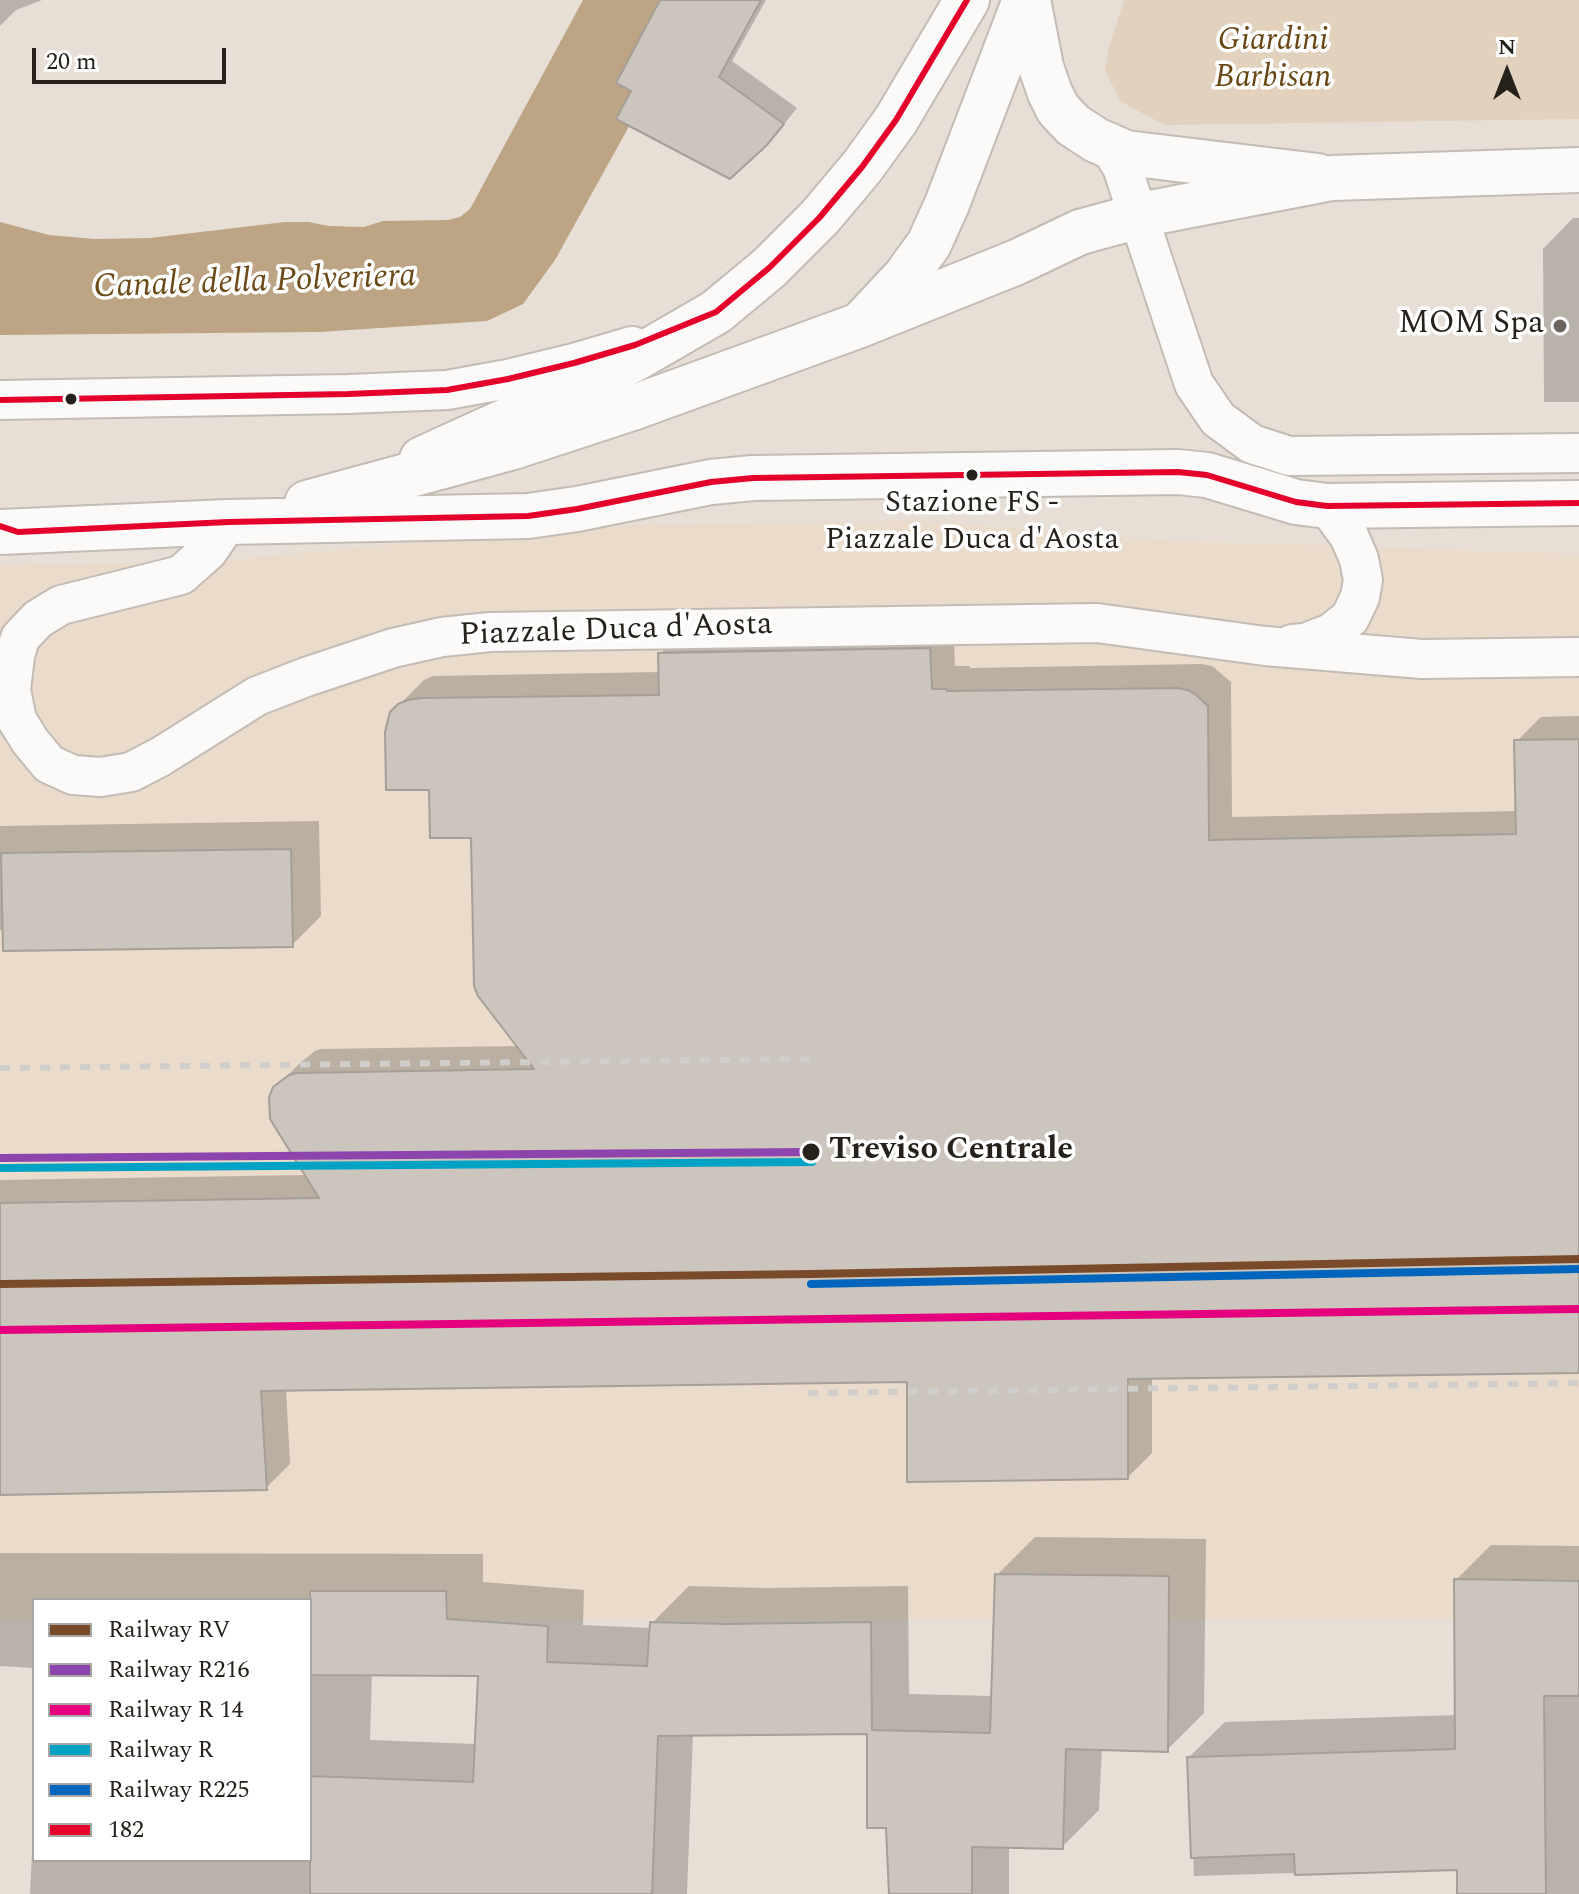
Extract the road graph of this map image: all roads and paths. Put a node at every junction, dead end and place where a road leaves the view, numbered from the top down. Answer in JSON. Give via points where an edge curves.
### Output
{"nodes":[{"id":1,"x":967,"y":0,"type":"edge"},
{"id":2,"x":1027,"y":0,"type":"edge"},
{"id":3,"x":1109,"y":146,"type":"junction"},
{"id":4,"x":1579,"y":170,"type":"edge"},
{"id":5,"x":1332,"y":178,"type":"junction"},
{"id":6,"x":1138,"y":217,"type":"junction"},
{"id":7,"x":716,"y":312,"type":"junction"},
{"id":8,"x":860,"y":325,"type":"junction"},
{"id":9,"x":0,"y":400,"type":"edge"},
{"id":10,"x":1579,"y":453,"type":"edge"},
{"id":11,"x":347,"y":493,"type":"junction"},
{"id":12,"x":1579,"y":503,"type":"edge"},
{"id":13,"x":1327,"y":506,"type":"junction"},
{"id":14,"x":228,"y":522,"type":"junction"},
{"id":15,"x":6,"y":530,"type":"edge"},
{"id":16,"x":1265,"y":646,"type":"junction"},
{"id":17,"x":1579,"y":657,"type":"edge"}],
"edges":[{"from":1,"to":7,"type":"main road","via":[[862,167],[769,268]]},
{"from":2,"to":3,"type":"main road","via":[[1041,67],[1058,109],[1073,125]]},
{"from":2,"to":8,"type":"main road","via":[[929,244]]},
{"from":3,"to":5,"type":"main road","via":[[1126,153]]},
{"from":3,"to":6,"type":"lane","via":[[1122,167]]},
{"from":4,"to":5,"type":"main road"},
{"from":5,"to":6,"type":"main road"},
{"from":6,"to":8,"type":"main road","via":[[1080,232]]},
{"from":6,"to":10,"type":"lane","via":[[1194,384],[1218,419],[1252,444],[1289,456]]},
{"from":7,"to":9,"type":"lane","via":[[574,363],[447,390]]},
{"from":7,"to":11,"type":"main road","via":[[633,360]]},
{"from":8,"to":11,"type":"main road","via":[[513,447]]},
{"from":11,"to":14,"type":"main road"},
{"from":12,"to":13,"type":"main road"},
{"from":13,"to":14,"type":"main road","via":[[1207,475],[1115,472],[753,478],[528,516]]},
{"from":13,"to":16,"type":"lane","name":"Piazzale Duca d'Aosta","via":[[1359,559],[1360,597],[1350,618],[1331,633],[1305,643]]},
{"from":14,"to":15,"type":"main road"},
{"from":14,"to":16,"type":"lane","name":"Piazzale Duca d'Aosta","via":[[208,551],[181,575],[61,605],[20,638],[11,690],[17,720],[49,764],[73,775],[131,772],[257,696],[393,648],[490,632],[1097,623]]},
{"from":16,"to":17,"type":"lane","name":"Piazzale Duca d'Aosta","via":[[1422,659]]}]}
